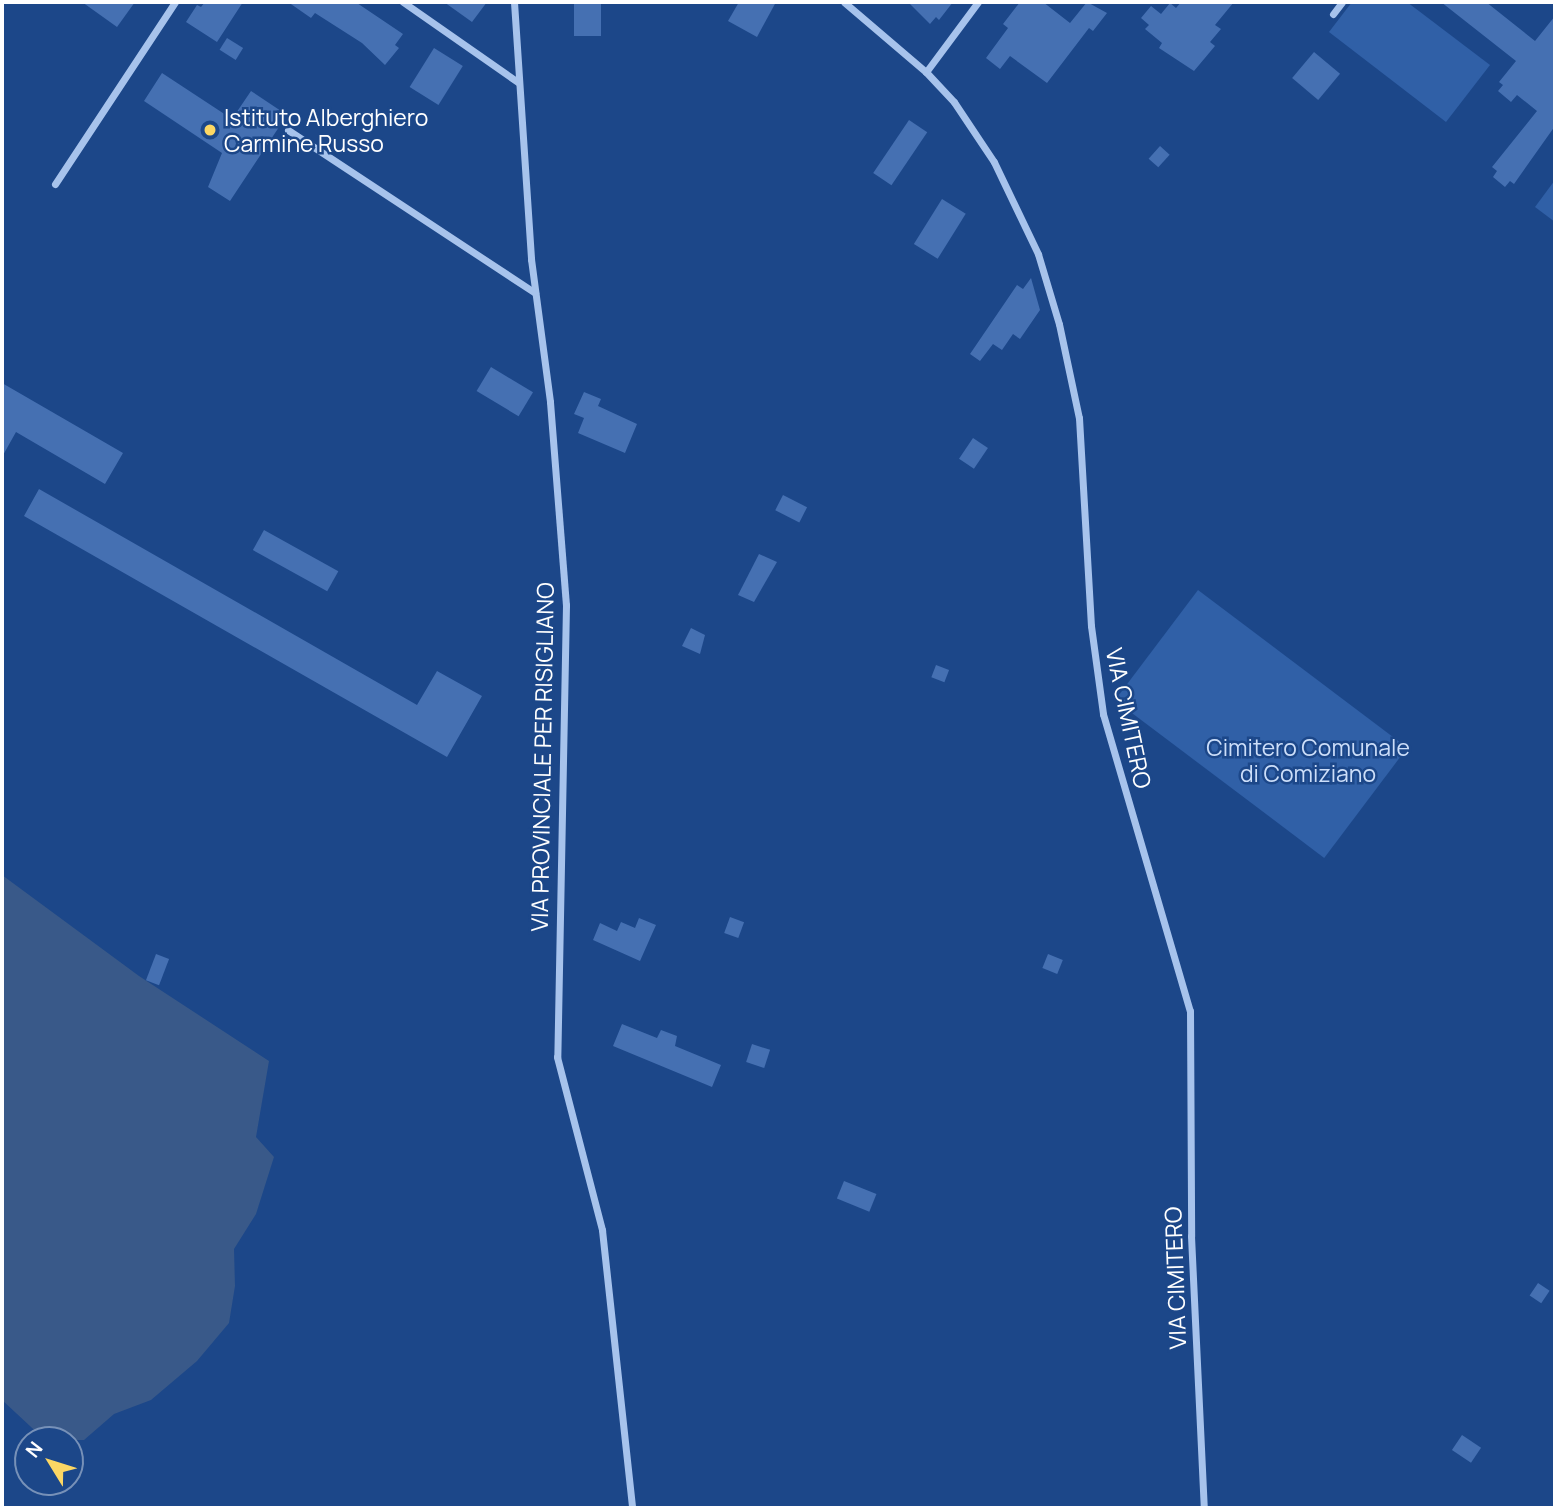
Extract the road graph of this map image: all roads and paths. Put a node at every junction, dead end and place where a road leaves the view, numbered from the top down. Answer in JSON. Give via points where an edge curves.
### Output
{"nodes":[{"id":1,"x":175,"y":2,"type":"edge"},
{"id":2,"x":403,"y":2,"type":"edge"},
{"id":3,"x":514,"y":2,"type":"edge"},
{"id":4,"x":844,"y":2,"type":"edge"},
{"id":5,"x":978,"y":2,"type":"edge"},
{"id":6,"x":1342,"y":2,"type":"edge"},
{"id":7,"x":1333,"y":14,"type":"dead end"},
{"id":8,"x":926,"y":72,"type":"junction"},
{"id":9,"x":519,"y":83,"type":"junction"},
{"id":10,"x":288,"y":130,"type":"dead end"},
{"id":11,"x":55,"y":184,"type":"dead end"},
{"id":12,"x":535,"y":293,"type":"junction"},
{"id":13,"x":632,"y":1508,"type":"edge"},
{"id":14,"x":1204,"y":1508,"type":"edge"}],
"edges":[{"from":1,"to":11,"type":"street"},
{"from":2,"to":9,"type":"street"},
{"from":3,"to":9,"type":"street","name":"VIA PROVINCIALE PER RISIGLIANO"},
{"from":4,"to":8,"type":"street","name":"VIA CIMITERO"},
{"from":5,"to":8,"type":"street"},
{"from":6,"to":7,"type":"street"},
{"from":8,"to":14,"type":"street","name":"VIA CIMITERO","via":[[954,102],[994,162],[1038,254],[1079,418],[1091,625],[1103,714],[1190,1011],[1191,1236]]},
{"from":9,"to":12,"type":"street","name":"VIA PROVINCIALE PER RISIGLIANO"},
{"from":10,"to":12,"type":"street"},
{"from":12,"to":13,"type":"street","name":"VIA PROVINCIALE PER RISIGLIANO","via":[[550,402],[566,605],[557,1057],[602,1230]]}]}
